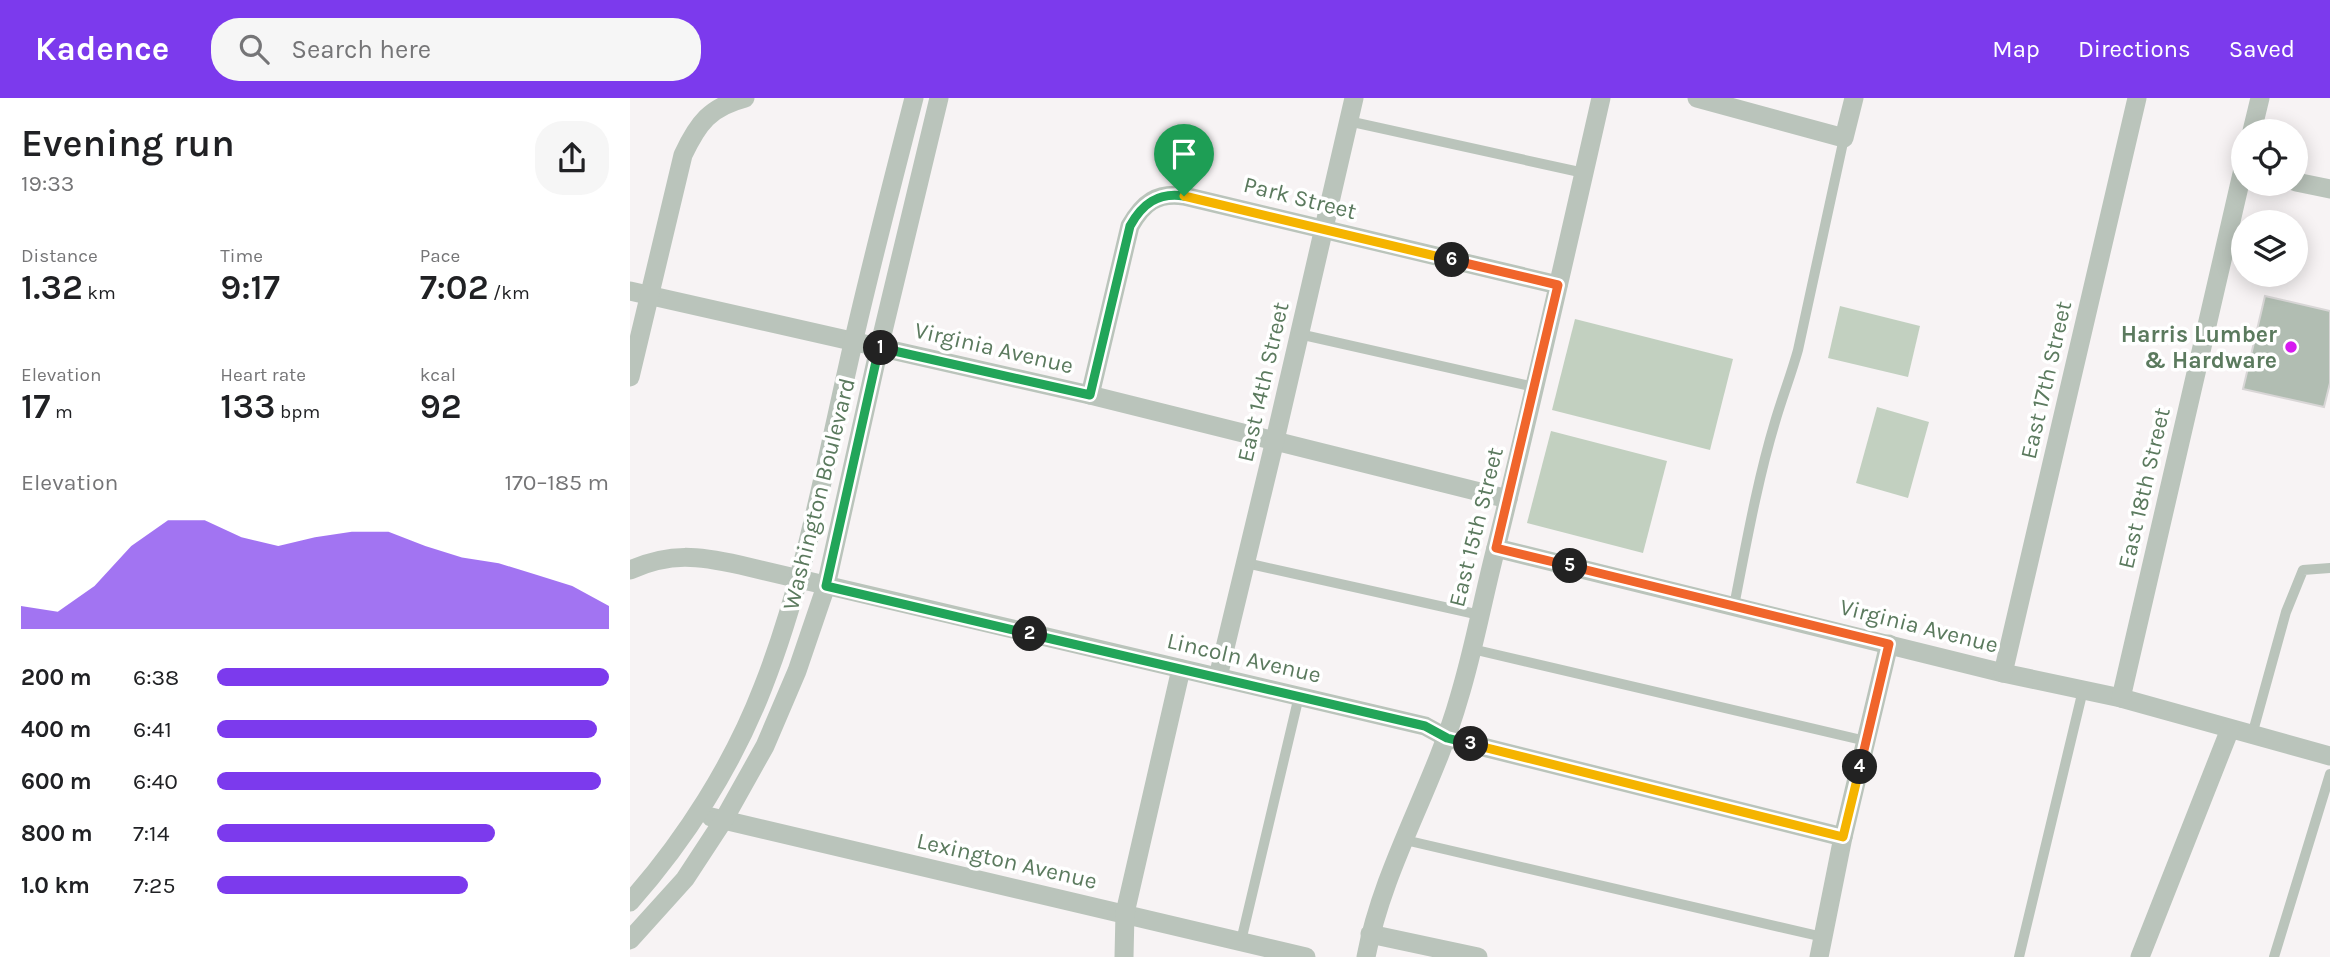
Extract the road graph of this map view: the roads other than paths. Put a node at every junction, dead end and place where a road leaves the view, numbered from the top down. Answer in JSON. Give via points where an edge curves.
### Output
{"nodes":[{"id":1,"x":745,"y":98,"type":"edge"},
{"id":2,"x":914,"y":98,"type":"edge"},
{"id":3,"x":1354,"y":98,"type":"edge"},
{"id":4,"x":1601,"y":98,"type":"edge"},
{"id":5,"x":1854,"y":98,"type":"edge"},
{"id":6,"x":2137,"y":98,"type":"edge"},
{"id":7,"x":2260,"y":98,"type":"edge"},
{"id":8,"x":1708,"y":99,"type":"edge"},
{"id":9,"x":934,"y":100,"type":"edge"},
{"id":10,"x":2255,"y":119,"type":"edge"},
{"id":11,"x":1348,"y":121,"type":"junction"},
{"id":12,"x":1844,"y":138,"type":"junction"},
{"id":13,"x":1584,"y":173,"type":"junction"},
{"id":14,"x":2308,"y":184,"type":"edge"},
{"id":15,"x":2330,"y":189,"type":"edge"},
{"id":16,"x":2237,"y":196,"type":"edge"},
{"id":17,"x":1323,"y":229,"type":"junction"},
{"id":18,"x":1558,"y":285,"type":"junction"},
{"id":19,"x":640,"y":293,"type":"edge"},
{"id":20,"x":1299,"y":334,"type":"junction"},
{"id":21,"x":853,"y":342,"type":"junction"},
{"id":22,"x":879,"y":348,"type":"junction"},
{"id":23,"x":630,"y":377,"type":"edge"},
{"id":24,"x":1534,"y":387,"type":"junction"},
{"id":25,"x":1090,"y":395,"type":"junction"},
{"id":26,"x":1275,"y":440,"type":"junction"},
{"id":27,"x":1508,"y":499,"type":"junction"},
{"id":28,"x":1496,"y":548,"type":"junction"},
{"id":29,"x":1245,"y":563,"type":"junction"},
{"id":30,"x":2330,"y":568,"type":"edge"},
{"id":31,"x":630,"y":570,"type":"edge"},
{"id":32,"x":799,"y":579,"type":"junction"},
{"id":33,"x":826,"y":586,"type":"junction"},
{"id":34,"x":1734,"y":606,"type":"junction"},
{"id":35,"x":1480,"y":615,"type":"junction"},
{"id":36,"x":1889,"y":644,"type":"junction"},
{"id":37,"x":1472,"y":649,"type":"junction"},
{"id":38,"x":1181,"y":669,"type":"junction"},
{"id":39,"x":2003,"y":673,"type":"junction"},
{"id":40,"x":1218,"y":677,"type":"junction"},
{"id":41,"x":2083,"y":690,"type":"junction"},
{"id":42,"x":1299,"y":696,"type":"junction"},
{"id":43,"x":2121,"y":698,"type":"junction"},
{"id":44,"x":2230,"y":729,"type":"junction"},
{"id":45,"x":2252,"y":735,"type":"junction"},
{"id":46,"x":1447,"y":738,"type":"junction"},
{"id":47,"x":1866,"y":741,"type":"junction"},
{"id":48,"x":2330,"y":756,"type":"edge"},
{"id":49,"x":2330,"y":774,"type":"edge"},
{"id":50,"x":697,"y":812,"type":"junction"},
{"id":51,"x":723,"y":821,"type":"junction"},
{"id":52,"x":1843,"y":837,"type":"junction"},
{"id":53,"x":1405,"y":840,"type":"junction"},
{"id":54,"x":630,"y":902,"type":"edge"},
{"id":55,"x":1125,"y":913,"type":"junction"},
{"id":56,"x":1370,"y":934,"type":"junction"},
{"id":57,"x":1823,"y":937,"type":"junction"},
{"id":58,"x":630,"y":940,"type":"edge"},
{"id":59,"x":1241,"y":941,"type":"junction"},
{"id":60,"x":1124,"y":957,"type":"edge"},
{"id":61,"x":1306,"y":957,"type":"edge"},
{"id":62,"x":1366,"y":957,"type":"edge"},
{"id":63,"x":1478,"y":957,"type":"edge"},
{"id":64,"x":1819,"y":957,"type":"edge"},
{"id":65,"x":2019,"y":957,"type":"edge"},
{"id":66,"x":2140,"y":957,"type":"edge"},
{"id":67,"x":2274,"y":957,"type":"edge"}],
"edges":[{"from":1,"to":19,"type":"street","via":[[725,103],[709,114],[692,135]]},
{"from":2,"to":21,"type":"street","name":"Washington Boulevard"},
{"from":3,"to":11,"type":"street","name":"East 14th Street"},
{"from":4,"to":13,"type":"street","name":"East 15th Street"},
{"from":5,"to":12,"type":"street"},
{"from":6,"to":39,"type":"street","name":"East 17th Street"},
{"from":7,"to":10,"type":"street"},
{"from":8,"to":12,"type":"street"},
{"from":9,"to":22,"type":"street","name":"Washington Boulevard"},
{"from":11,"to":13,"type":"lane"},
{"from":11,"to":17,"type":"street","name":"East 14th Street"},
{"from":12,"to":34,"type":"lane","via":[[1798,350],[1762,471]]},
{"from":13,"to":18,"type":"street","name":"East 15th Street"},
{"from":14,"to":15,"type":"street"},
{"from":16,"to":43,"type":"street","name":"East 18th Street"},
{"from":17,"to":18,"type":"street","name":"Park Street"},
{"from":17,"to":20,"type":"street","name":"East 14th Street"},
{"from":17,"to":25,"type":"street","name":"Park Street","via":[[1184,196],[1161,195],[1152,201],[1130,226]]},
{"from":18,"to":24,"type":"street","name":"East 15th Street"},
{"from":19,"to":21,"type":"street","name":"Virginia Avenue"},
{"from":19,"to":23,"type":"street"},
{"from":20,"to":24,"type":"lane"},
{"from":20,"to":26,"type":"street","name":"East 14th Street"},
{"from":21,"to":22,"type":"street","name":"Virginia Avenue"},
{"from":21,"to":32,"type":"street","name":"Washington Boulevard"},
{"from":22,"to":25,"type":"street","name":"Virginia Avenue"},
{"from":22,"to":33,"type":"street","name":"Washington Boulevard"},
{"from":24,"to":27,"type":"street","name":"East 15th Street"},
{"from":25,"to":26,"type":"street","name":"Virginia Avenue"},
{"from":26,"to":27,"type":"street","name":"Virginia Avenue"},
{"from":26,"to":29,"type":"street","name":"East 14th Street"},
{"from":27,"to":28,"type":"street","name":"East 15th Street"},
{"from":28,"to":34,"type":"street","name":"Virginia Avenue"},
{"from":28,"to":35,"type":"street","name":"East 15th Street"},
{"from":29,"to":35,"type":"lane"},
{"from":29,"to":40,"type":"street","name":"East 14th Street"},
{"from":30,"to":45,"type":"lane","via":[[2303,570],[2286,612]]},
{"from":31,"to":32,"type":"street","name":"Lincoln Avenue","via":[[651,561],[702,557]]},
{"from":32,"to":33,"type":"street","name":"Lincoln Avenue"},
{"from":32,"to":50,"type":"street","name":"Washington Boulevard","via":[[763,688],[733,752]]},
{"from":33,"to":38,"type":"street","name":"Lincoln Avenue"},
{"from":33,"to":51,"type":"street","name":"Washington Boulevard","via":[[765,746]]},
{"from":34,"to":36,"type":"street","name":"Virginia Avenue"},
{"from":35,"to":37,"type":"street","name":"East 15th Street"},
{"from":36,"to":39,"type":"street","name":"Virginia Avenue"},
{"from":36,"to":47,"type":"street"},
{"from":37,"to":46,"type":"street","name":"East 15th Street"},
{"from":37,"to":47,"type":"lane"},
{"from":38,"to":40,"type":"street","name":"Lincoln Avenue"},
{"from":38,"to":55,"type":"street"},
{"from":39,"to":41,"type":"street","name":"Virginia Avenue"},
{"from":40,"to":42,"type":"street","name":"Lincoln Avenue"},
{"from":41,"to":43,"type":"street","name":"Virginia Avenue"},
{"from":41,"to":65,"type":"lane"},
{"from":42,"to":46,"type":"street","name":"Lincoln Avenue","via":[[1425,726]]},
{"from":42,"to":59,"type":"lane"},
{"from":43,"to":44,"type":"street","name":"Virginia Avenue"},
{"from":44,"to":45,"type":"street","name":"Virginia Avenue"},
{"from":44,"to":66,"type":"street"},
{"from":45,"to":48,"type":"street","name":"Virginia Avenue"},
{"from":46,"to":52,"type":"street","name":"Lincoln Avenue"},
{"from":46,"to":53,"type":"street","name":"East 15th Street"},
{"from":47,"to":52,"type":"street"},
{"from":49,"to":67,"type":"lane"},
{"from":50,"to":51,"type":"street","name":"Lexington Avenue"},
{"from":50,"to":54,"type":"street","name":"Washington Boulevard"},
{"from":51,"to":55,"type":"street","name":"Lexington Avenue"},
{"from":51,"to":58,"type":"street","name":"Washington Boulevard","via":[[685,879]]},
{"from":52,"to":57,"type":"street"},
{"from":53,"to":56,"type":"street","name":"East 15th Street"},
{"from":53,"to":57,"type":"lane"},
{"from":55,"to":59,"type":"street","name":"Lexington Avenue"},
{"from":55,"to":60,"type":"street"},
{"from":56,"to":62,"type":"street","name":"East 15th Street"},
{"from":56,"to":63,"type":"street"},
{"from":57,"to":64,"type":"street"},
{"from":59,"to":61,"type":"street","name":"Lexington Avenue"}]}
